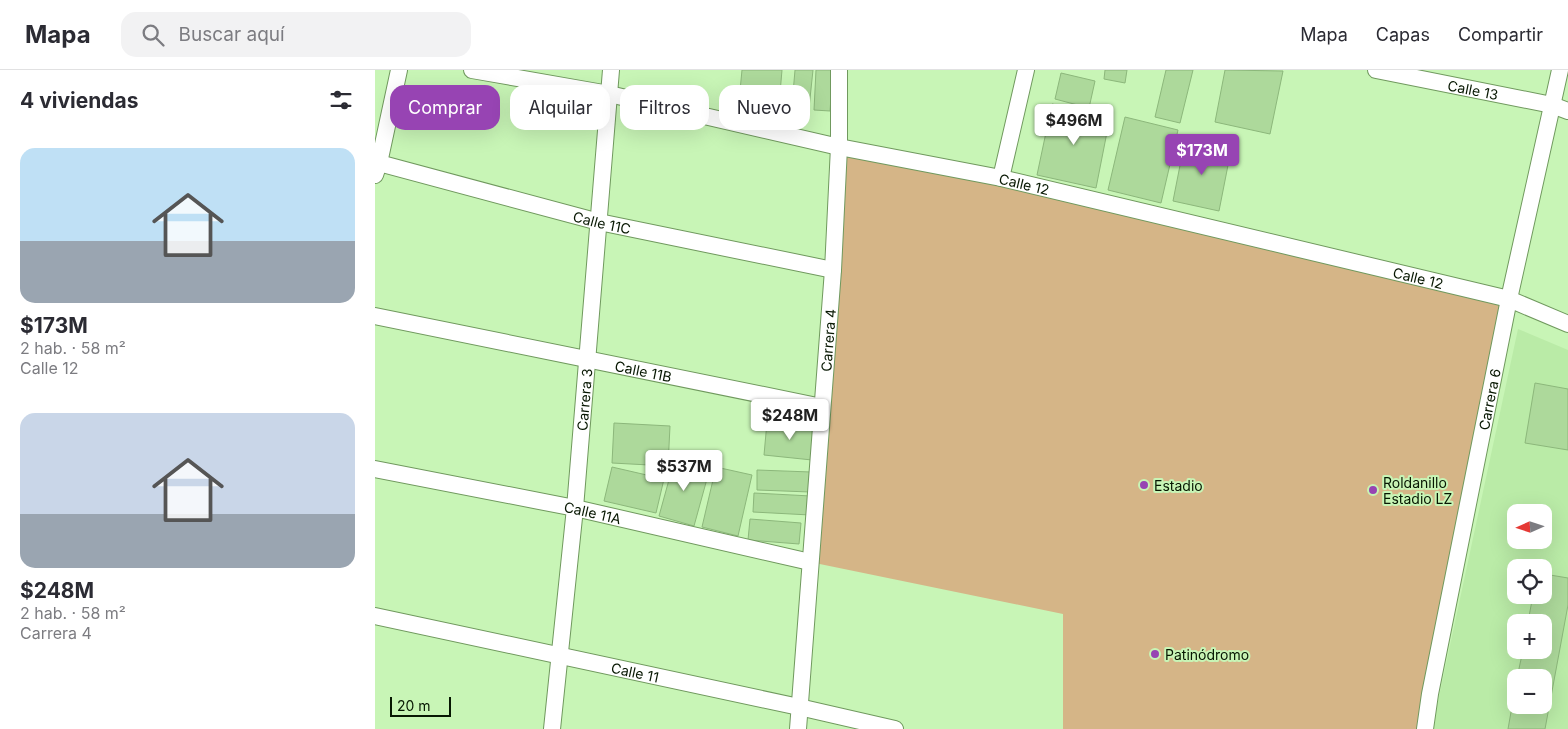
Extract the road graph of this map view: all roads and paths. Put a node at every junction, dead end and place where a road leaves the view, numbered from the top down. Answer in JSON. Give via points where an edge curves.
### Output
{"nodes":[{"id":1,"x":399,"y":70,"type":"edge"},
{"id":2,"x":472,"y":70,"type":"edge"},
{"id":3,"x":611,"y":70,"type":"edge"},
{"id":4,"x":839,"y":70,"type":"edge"},
{"id":5,"x":1026,"y":70,"type":"edge"},
{"id":6,"x":1376,"y":70,"type":"edge"},
{"id":7,"x":1560,"y":70,"type":"edge"},
{"id":8,"x":558,"y":85,"type":"edge"},
{"id":9,"x":610,"y":85,"type":"edge"},
{"id":10,"x":610,"y":94,"type":"edge"},
{"id":11,"x":1552,"y":105,"type":"junction"},
{"id":12,"x":1568,"y":111,"type":"edge"},
{"id":13,"x":606,"y":130,"type":"edge"},
{"id":14,"x":839,"y":147,"type":"junction"},
{"id":15,"x":376,"y":167,"type":"edge"},
{"id":16,"x":1001,"y":178,"type":"junction"},
{"id":17,"x":599,"y":222,"type":"junction"},
{"id":18,"x":833,"y":270,"type":"junction"},
{"id":19,"x":1509,"y":299,"type":"junction"},
{"id":20,"x":375,"y":316,"type":"edge"},
{"id":21,"x":1568,"y":324,"type":"edge"},
{"id":22,"x":587,"y":360,"type":"junction"},
{"id":23,"x":822,"y":407,"type":"junction"},
{"id":24,"x":375,"y":469,"type":"edge"},
{"id":25,"x":575,"y":508,"type":"junction"},
{"id":26,"x":810,"y":562,"type":"junction"},
{"id":27,"x":375,"y":616,"type":"edge"},
{"id":28,"x":560,"y":656,"type":"junction"},
{"id":29,"x":799,"y":707,"type":"junction"},
{"id":30,"x":552,"y":729,"type":"edge"},
{"id":31,"x":798,"y":729,"type":"edge"},
{"id":32,"x":895,"y":729,"type":"edge"},
{"id":33,"x":1425,"y":729,"type":"edge"}],
"edges":[{"from":1,"to":15,"type":"street"},
{"from":2,"to":8,"type":"street","name":"Calle 12"},
{"from":3,"to":9,"type":"street","name":"Carrera 3"},
{"from":4,"to":14,"type":"street","name":"Carrera 4"},
{"from":5,"to":16,"type":"street"},
{"from":6,"to":11,"type":"street","name":"Calle 13"},
{"from":7,"to":11,"type":"street","name":"Carrera 6"},
{"from":10,"to":14,"type":"street","name":"Calle 12"},
{"from":11,"to":12,"type":"street","name":"Calle 13"},
{"from":11,"to":19,"type":"street","name":"Carrera 6"},
{"from":13,"to":17,"type":"street","name":"Carrera 3"},
{"from":14,"to":16,"type":"street","name":"Calle 12"},
{"from":14,"to":18,"type":"street","name":"Carrera 4"},
{"from":15,"to":17,"type":"street","name":"Calle 11C"},
{"from":16,"to":19,"type":"street","name":"Calle 12"},
{"from":17,"to":18,"type":"street","name":"Calle 11C"},
{"from":17,"to":22,"type":"street","name":"Carrera 3"},
{"from":18,"to":23,"type":"street","name":"Carrera 4"},
{"from":19,"to":21,"type":"street","name":"Calle 12"},
{"from":19,"to":33,"type":"street","name":"Carrera 6"},
{"from":20,"to":22,"type":"street","name":"Calle 11B"},
{"from":22,"to":23,"type":"street","name":"Calle 11B"},
{"from":22,"to":25,"type":"street","name":"Carrera 3"},
{"from":23,"to":26,"type":"street","name":"Carrera 4"},
{"from":24,"to":25,"type":"street","name":"Calle 11A"},
{"from":25,"to":26,"type":"street","name":"Calle 11A"},
{"from":25,"to":28,"type":"street","name":"Carrera 3"},
{"from":26,"to":29,"type":"street","name":"Carrera 4"},
{"from":27,"to":28,"type":"street","name":"Calle 11"},
{"from":28,"to":29,"type":"street","name":"Calle 11"},
{"from":28,"to":30,"type":"street","name":"Carrera 3"},
{"from":29,"to":31,"type":"street","name":"Carrera 4"},
{"from":29,"to":32,"type":"street","name":"Calle 11"}]}
